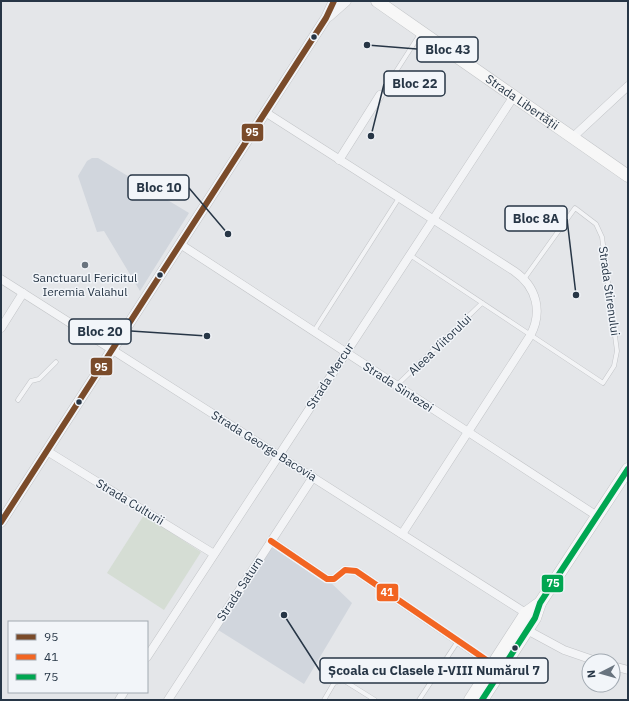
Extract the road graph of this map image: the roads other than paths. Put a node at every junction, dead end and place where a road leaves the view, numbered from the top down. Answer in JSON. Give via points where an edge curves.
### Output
{"nodes":[{"id":1,"x":334,"y":1,"type":"edge"},
{"id":2,"x":346,"y":1,"type":"edge"},
{"id":3,"x":378,"y":1,"type":"edge"},
{"id":4,"x":326,"y":18,"type":"junction"},
{"id":5,"x":422,"y":32,"type":"junction"},
{"id":6,"x":395,"y":73,"type":"dead end"},
{"id":7,"x":628,"y":86,"type":"edge"},
{"id":8,"x":380,"y":95,"type":"dead end"},
{"id":9,"x":514,"y":96,"type":"junction"},
{"id":10,"x":265,"y":112,"type":"junction"},
{"id":11,"x":572,"y":137,"type":"junction"},
{"id":12,"x":339,"y":160,"type":"junction"},
{"id":13,"x":628,"y":176,"type":"edge"},
{"id":14,"x":399,"y":198,"type":"junction"},
{"id":15,"x":433,"y":219,"type":"junction"},
{"id":16,"x":180,"y":244,"type":"junction"},
{"id":17,"x":410,"y":255,"type":"junction"},
{"id":18,"x":1,"y":279,"type":"edge"},
{"id":19,"x":524,"y":279,"type":"junction"},
{"id":20,"x":23,"y":293,"type":"junction"},
{"id":21,"x":482,"y":303,"type":"junction"},
{"id":22,"x":1,"y":328,"type":"edge"},
{"id":23,"x":314,"y":331,"type":"junction"},
{"id":24,"x":530,"y":336,"type":"junction"},
{"id":25,"x":112,"y":350,"type":"junction"},
{"id":26,"x":346,"y":352,"type":"junction"},
{"id":27,"x":56,"y":362,"type":"dead end"},
{"id":28,"x":397,"y":386,"type":"junction"},
{"id":29,"x":18,"y":400,"type":"dead end"},
{"id":30,"x":468,"y":432,"type":"junction"},
{"id":31,"x":47,"y":451,"type":"junction"},
{"id":32,"x":278,"y":455,"type":"junction"},
{"id":33,"x":628,"y":469,"type":"edge"},
{"id":34,"x":313,"y":477,"type":"junction"},
{"id":35,"x":597,"y":516,"type":"junction"},
{"id":36,"x":1,"y":522,"type":"edge"},
{"id":37,"x":402,"y":534,"type":"junction"},
{"id":38,"x":271,"y":541,"type":"junction"},
{"id":39,"x":214,"y":554,"type":"junction"},
{"id":40,"x":531,"y":616,"type":"junction"},
{"id":41,"x":527,"y":630,"type":"junction"},
{"id":42,"x":458,"y":641,"type":"junction"},
{"id":43,"x":148,"y":654,"type":"edge"},
{"id":44,"x":581,"y":656,"type":"edge"},
{"id":45,"x":497,"y":668,"type":"junction"},
{"id":46,"x":168,"y":700,"type":"edge"},
{"id":47,"x":324,"y":700,"type":"edge"},
{"id":48,"x":375,"y":700,"type":"edge"},
{"id":49,"x":419,"y":700,"type":"edge"},
{"id":50,"x":470,"y":700,"type":"edge"},
{"id":51,"x":482,"y":700,"type":"edge"}],
"edges":[{"from":1,"to":4,"type":"street"},
{"from":2,"to":4,"type":"street"},
{"from":3,"to":5,"type":"main road","name":"Strada Libertății"},
{"from":4,"to":10,"type":"street"},
{"from":5,"to":6,"type":"lane"},
{"from":5,"to":9,"type":"main road","name":"Strada Libertății"},
{"from":7,"to":11,"type":"street"},
{"from":8,"to":12,"type":"street"},
{"from":9,"to":11,"type":"main road","name":"Strada Libertății"},
{"from":9,"to":15,"type":"street","name":"Strada Mercur"},
{"from":10,"to":12,"type":"street"},
{"from":10,"to":16,"type":"street"},
{"from":11,"to":13,"type":"main road","name":"Strada Libertății"},
{"from":12,"to":14,"type":"street"},
{"from":14,"to":15,"type":"street"},
{"from":14,"to":23,"type":"lane"},
{"from":15,"to":17,"type":"street","name":"Strada Mercur"},
{"from":15,"to":19,"type":"street"},
{"from":16,"to":23,"type":"street","name":"Strada Sintezei"},
{"from":16,"to":25,"type":"street"},
{"from":17,"to":21,"type":"lane"},
{"from":17,"to":26,"type":"street","name":"Strada Mercur"},
{"from":18,"to":20,"type":"street","name":"Strada George Bacovia"},
{"from":19,"to":24,"type":"street","via":[[534,294],[537,310]]},
{"from":19,"to":24,"type":"lane","name":"Strada Stirenului","via":[[575,208],[598,226],[602,237],[617,345],[611,370],[602,383]]},
{"from":20,"to":22,"type":"street"},
{"from":20,"to":25,"type":"street","name":"Strada George Bacovia"},
{"from":21,"to":24,"type":"lane"},
{"from":21,"to":28,"type":"lane","name":"Aleea Viitorului"},
{"from":23,"to":26,"type":"street","name":"Strada Sintezei"},
{"from":24,"to":30,"type":"street"},
{"from":25,"to":31,"type":"street"},
{"from":25,"to":32,"type":"street","name":"Strada George Bacovia"},
{"from":26,"to":28,"type":"street","name":"Strada Sintezei"},
{"from":26,"to":32,"type":"street","name":"Strada Mercur"},
{"from":27,"to":29,"type":"lane","via":[[38,379],[31,382]]},
{"from":28,"to":30,"type":"street","name":"Strada Sintezei"},
{"from":30,"to":35,"type":"street","name":"Strada Sintezei"},
{"from":30,"to":37,"type":"street"},
{"from":31,"to":36,"type":"street"},
{"from":31,"to":39,"type":"street","name":"Strada Culturii"},
{"from":32,"to":34,"type":"street","name":"Strada George Bacovia"},
{"from":32,"to":39,"type":"street","name":"Strada Mercur"},
{"from":33,"to":35,"type":"main road"},
{"from":34,"to":37,"type":"street","name":"Strada George Bacovia"},
{"from":34,"to":38,"type":"street","name":"Strada Saturn"},
{"from":35,"to":40,"type":"main road"},
{"from":37,"to":40,"type":"street","name":"Strada George Bacovia"},
{"from":38,"to":42,"type":"street","via":[[327,579],[334,579],[345,570],[356,571]]},
{"from":38,"to":46,"type":"street","name":"Strada Saturn"},
{"from":39,"to":43,"type":"street","name":"Strada Mercur"},
{"from":40,"to":41,"type":"main road"},
{"from":40,"to":45,"type":"main road"},
{"from":41,"to":44,"type":"street","via":[[564,650]]},
{"from":41,"to":45,"type":"main road"},
{"from":42,"to":45,"type":"street"},
{"from":42,"to":49,"type":"lane"},
{"from":45,"to":50,"type":"main road"},
{"from":45,"to":51,"type":"main road"},
{"from":47,"to":48,"type":"lane","via":[[334,684],[343,680]]}]}
